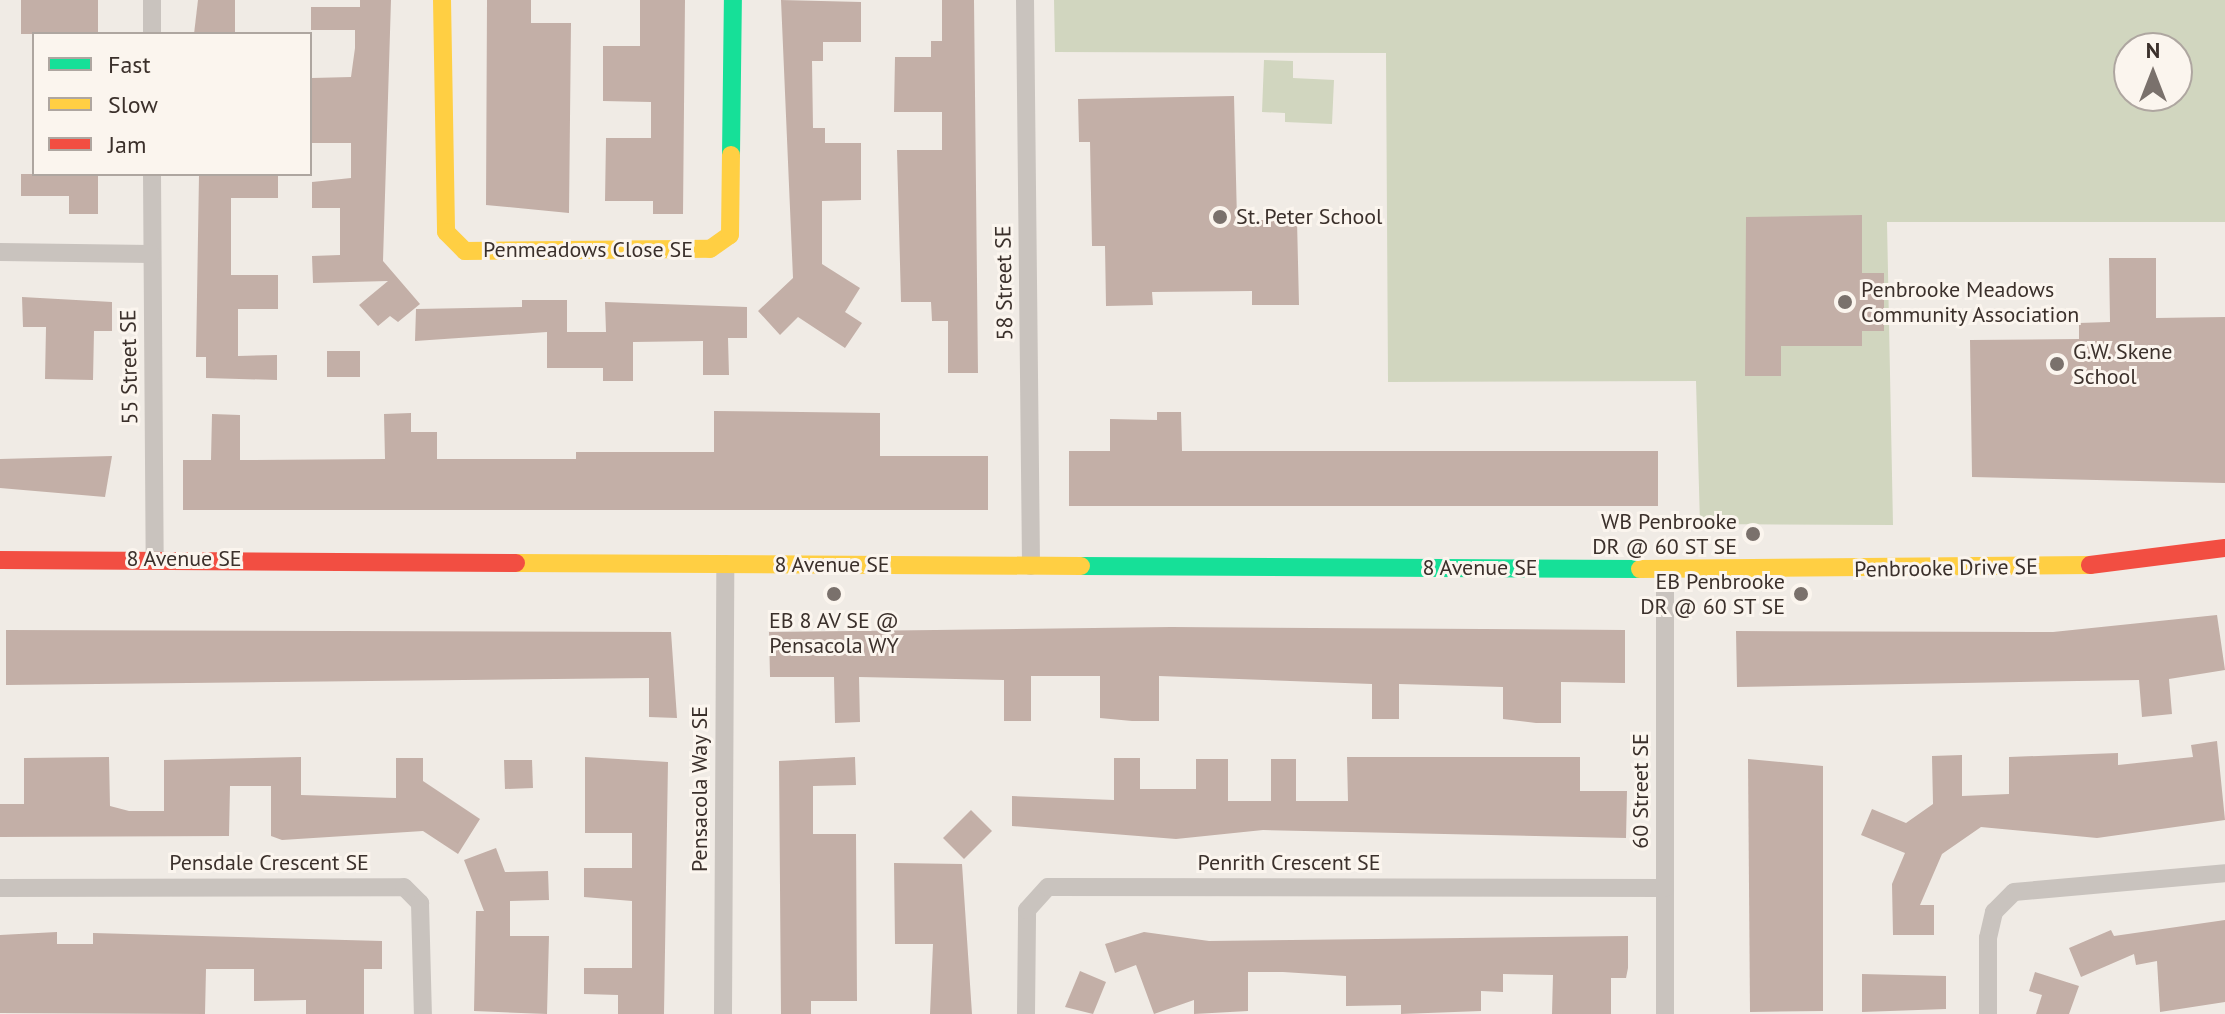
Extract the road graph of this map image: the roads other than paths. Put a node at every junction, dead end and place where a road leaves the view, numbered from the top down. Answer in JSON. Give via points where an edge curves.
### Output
{"nodes":[{"id":1,"x":152,"y":0,"type":"edge"},
{"id":2,"x":442,"y":0,"type":"edge"},
{"id":3,"x":733,"y":0,"type":"edge"},
{"id":4,"x":1025,"y":0,"type":"edge"},
{"id":5,"x":152,"y":32,"type":"edge"},
{"id":6,"x":152,"y":176,"type":"edge"},
{"id":7,"x":0,"y":252,"type":"edge"},
{"id":8,"x":151,"y":254,"type":"junction"},
{"id":9,"x":2225,"y":548,"type":"edge"},
{"id":10,"x":155,"y":559,"type":"junction"},
{"id":11,"x":0,"y":560,"type":"edge"},
{"id":12,"x":725,"y":564,"type":"junction"},
{"id":13,"x":1031,"y":566,"type":"junction"},
{"id":14,"x":1665,"y":569,"type":"junction"},
{"id":15,"x":2225,"y":873,"type":"edge"},
{"id":16,"x":0,"y":888,"type":"edge"},
{"id":17,"x":1665,"y":888,"type":"junction"},
{"id":18,"x":423,"y":1014,"type":"edge"},
{"id":19,"x":723,"y":1014,"type":"edge"},
{"id":20,"x":1026,"y":1014,"type":"edge"},
{"id":21,"x":1665,"y":1014,"type":"edge"},
{"id":22,"x":1988,"y":1014,"type":"edge"}],
"edges":[{"from":1,"to":5,"type":"street"},
{"from":2,"to":3,"type":"street","name":"Penmeadows Close SE","via":[[446,232],[465,251],[710,249],[730,235]]},
{"from":4,"to":13,"type":"street","name":"58 Street SE"},
{"from":6,"to":8,"type":"street","name":"55 Street SE"},
{"from":7,"to":8,"type":"street"},
{"from":8,"to":10,"type":"street","name":"55 Street SE"},
{"from":9,"to":14,"type":"street","name":"Penbrooke Drive SE","via":[[2097,565]]},
{"from":10,"to":11,"type":"street","name":"8 Avenue SE"},
{"from":10,"to":12,"type":"street","name":"8 Avenue SE"},
{"from":12,"to":13,"type":"street","name":"8 Avenue SE"},
{"from":12,"to":19,"type":"street","name":"Pensacola Way SE"},
{"from":13,"to":14,"type":"street","name":"8 Avenue SE"},
{"from":14,"to":17,"type":"street","name":"60 Street SE"},
{"from":15,"to":22,"type":"street","via":[[2014,892],[1994,912],[1988,938]]},
{"from":16,"to":18,"type":"street","name":"Pensdale Crescent SE","via":[[404,887],[420,903]]},
{"from":17,"to":20,"type":"street","name":"Penrith Crescent SE","via":[[1048,887],[1027,910]]},
{"from":17,"to":21,"type":"street","name":"60 Street SE"}]}
